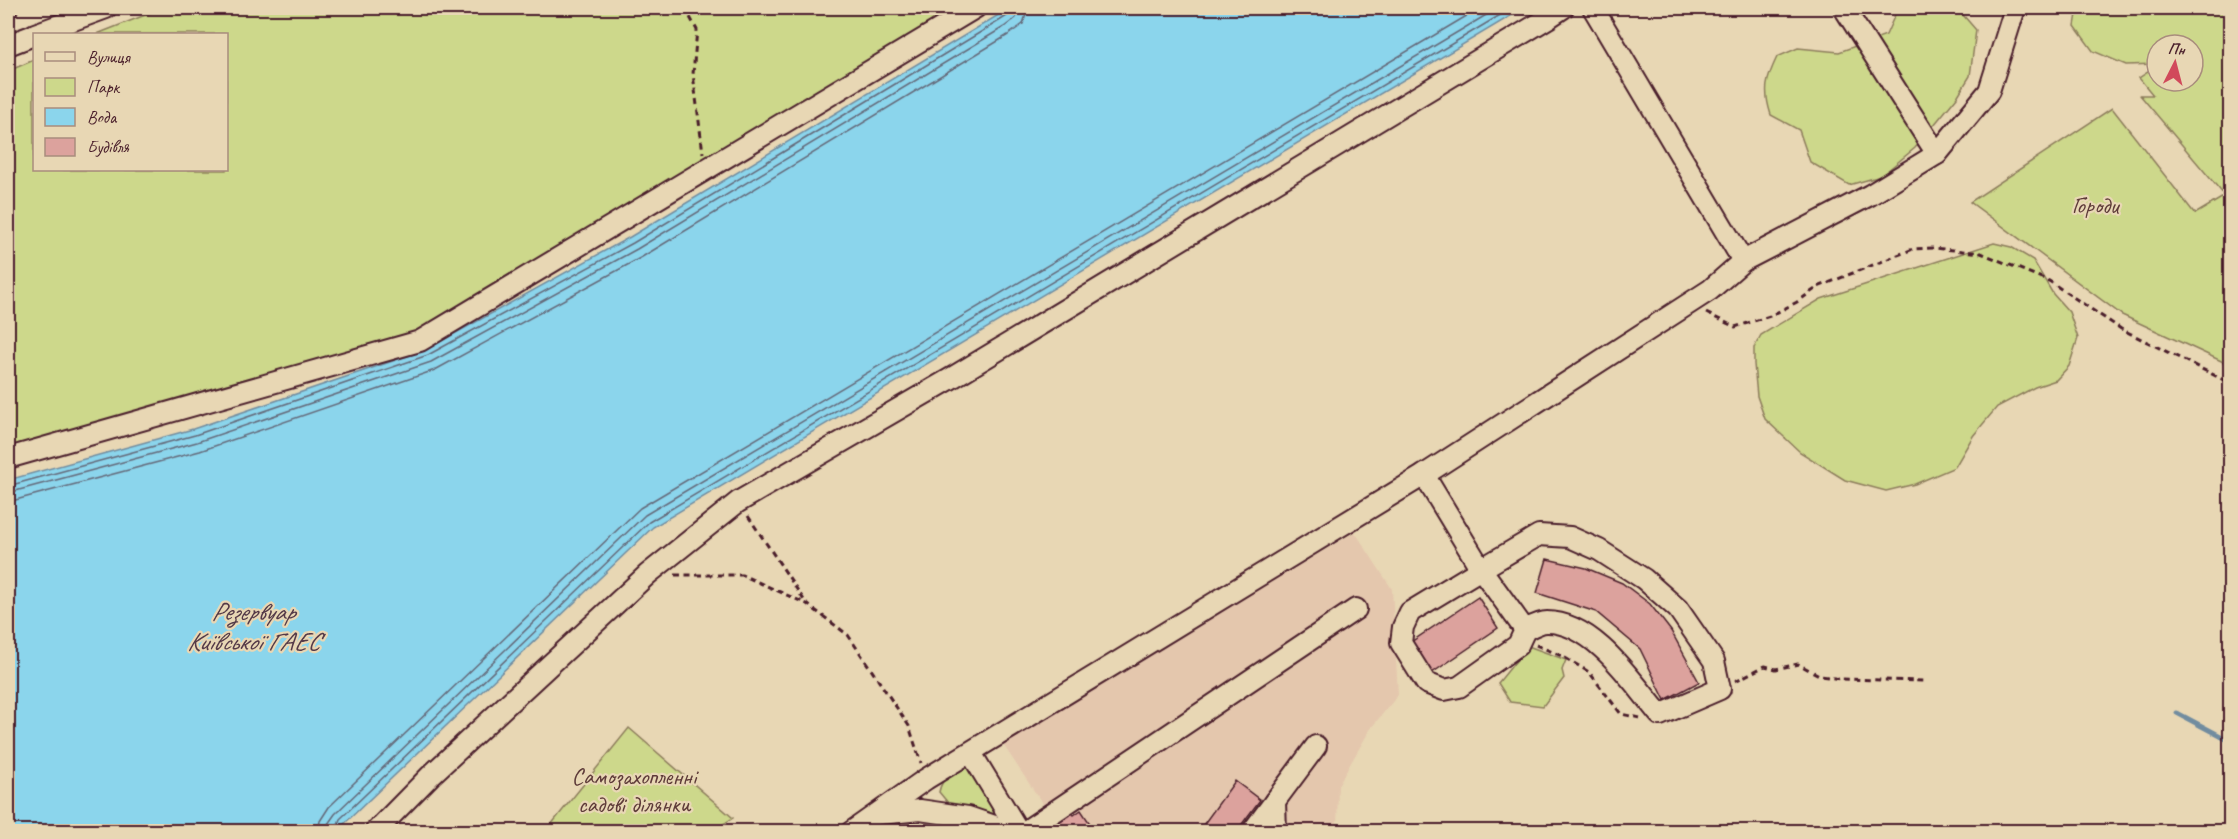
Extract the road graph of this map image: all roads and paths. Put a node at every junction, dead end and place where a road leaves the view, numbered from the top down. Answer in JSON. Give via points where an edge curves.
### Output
{"nodes":[{"id":1,"x":106,"y":8,"type":"edge"},
{"id":2,"x":685,"y":8,"type":"edge"},
{"id":3,"x":975,"y":8,"type":"edge"},
{"id":4,"x":1563,"y":8,"type":"edge"},
{"id":5,"x":1593,"y":8,"type":"edge"},
{"id":6,"x":1844,"y":8,"type":"edge"},
{"id":7,"x":2014,"y":8,"type":"edge"},
{"id":8,"x":40,"y":33,"type":"edge"},
{"id":9,"x":33,"y":36,"type":"edge"},
{"id":10,"x":8,"y":45,"type":"edge"},
{"id":11,"x":1937,"y":154,"type":"junction"},
{"id":12,"x":705,"y":169,"type":"junction"},
{"id":13,"x":1743,"y":261,"type":"junction"},
{"id":14,"x":1689,"y":305,"type":"junction"},
{"id":15,"x":2230,"y":383,"type":"edge"},
{"id":16,"x":8,"y":458,"type":"edge"},
{"id":17,"x":1424,"y":475,"type":"junction"},
{"id":18,"x":738,"y":502,"type":"junction"},
{"id":19,"x":1481,"y":569,"type":"junction"},
{"id":20,"x":648,"y":574,"type":"junction"},
{"id":21,"x":807,"y":604,"type":"junction"},
{"id":22,"x":1356,"y":609,"type":"dead end"},
{"id":23,"x":1522,"y":636,"type":"junction"},
{"id":24,"x":1924,"y":681,"type":"dead end"},
{"id":25,"x":1720,"y":689,"type":"junction"},
{"id":26,"x":1660,"y":715,"type":"junction"},
{"id":27,"x":1316,"y":746,"type":"dead end"},
{"id":28,"x":971,"y":753,"type":"junction"},
{"id":29,"x":926,"y":780,"type":"junction"},
{"id":30,"x":1275,"y":801,"type":"junction"},
{"id":31,"x":878,"y":814,"type":"junction"},
{"id":32,"x":375,"y":831,"type":"edge"},
{"id":33,"x":851,"y":831,"type":"edge"},
{"id":34,"x":1012,"y":831,"type":"edge"},
{"id":35,"x":1019,"y":831,"type":"edge"},
{"id":36,"x":1024,"y":831,"type":"edge"},
{"id":37,"x":1252,"y":831,"type":"edge"},
{"id":38,"x":1276,"y":831,"type":"edge"}],
"edges":[{"from":1,"to":8,"type":"street"},
{"from":2,"to":12,"type":"path","via":[[697,30],[693,74]]},
{"from":3,"to":12,"type":"street"},
{"from":4,"to":18,"type":"street","via":[[950,379]]},
{"from":5,"to":13,"type":"street"},
{"from":6,"to":11,"type":"street"},
{"from":7,"to":11,"type":"street","via":[[1989,91]]},
{"from":9,"to":10,"type":"street"},
{"from":11,"to":13,"type":"street","via":[[1870,195]]},
{"from":12,"to":16,"type":"street","via":[[420,340]]},
{"from":13,"to":14,"type":"street"},
{"from":14,"to":15,"type":"path","via":[[1736,327],[1770,316],[1818,287],[1913,249],[1981,253],[2049,280],[2121,329]]},
{"from":14,"to":17,"type":"street"},
{"from":17,"to":19,"type":"street"},
{"from":17,"to":28,"type":"street"},
{"from":18,"to":20,"type":"street"},
{"from":18,"to":21,"type":"path"},
{"from":19,"to":23,"type":"street"},
{"from":19,"to":23,"type":"street","via":[[1410,612],[1401,643],[1426,683],[1444,690],[1459,687]]},
{"from":19,"to":25,"type":"street","via":[[1539,535],[1570,537],[1599,550],[1644,579],[1678,609],[1714,661]]},
{"from":20,"to":21,"type":"path","via":[[742,575]]},
{"from":20,"to":32,"type":"street"},
{"from":21,"to":29,"type":"path","via":[[848,635],[909,726]]},
{"from":22,"to":36,"type":"street"},
{"from":23,"to":26,"type":"path","via":[[1589,672],[1621,714],[1637,718]]},
{"from":23,"to":26,"type":"street","via":[[1545,622],[1573,628],[1611,657]]},
{"from":24,"to":25,"type":"path","via":[[1840,679],[1821,676],[1798,664],[1776,669],[1765,666]]},
{"from":25,"to":26,"type":"street"},
{"from":27,"to":30,"type":"street"},
{"from":28,"to":29,"type":"street"},
{"from":28,"to":35,"type":"street"},
{"from":29,"to":31,"type":"street"},
{"from":30,"to":37,"type":"street"},
{"from":30,"to":38,"type":"street"},
{"from":31,"to":33,"type":"street"},
{"from":31,"to":34,"type":"street","via":[[920,810],[968,817]]}]}
